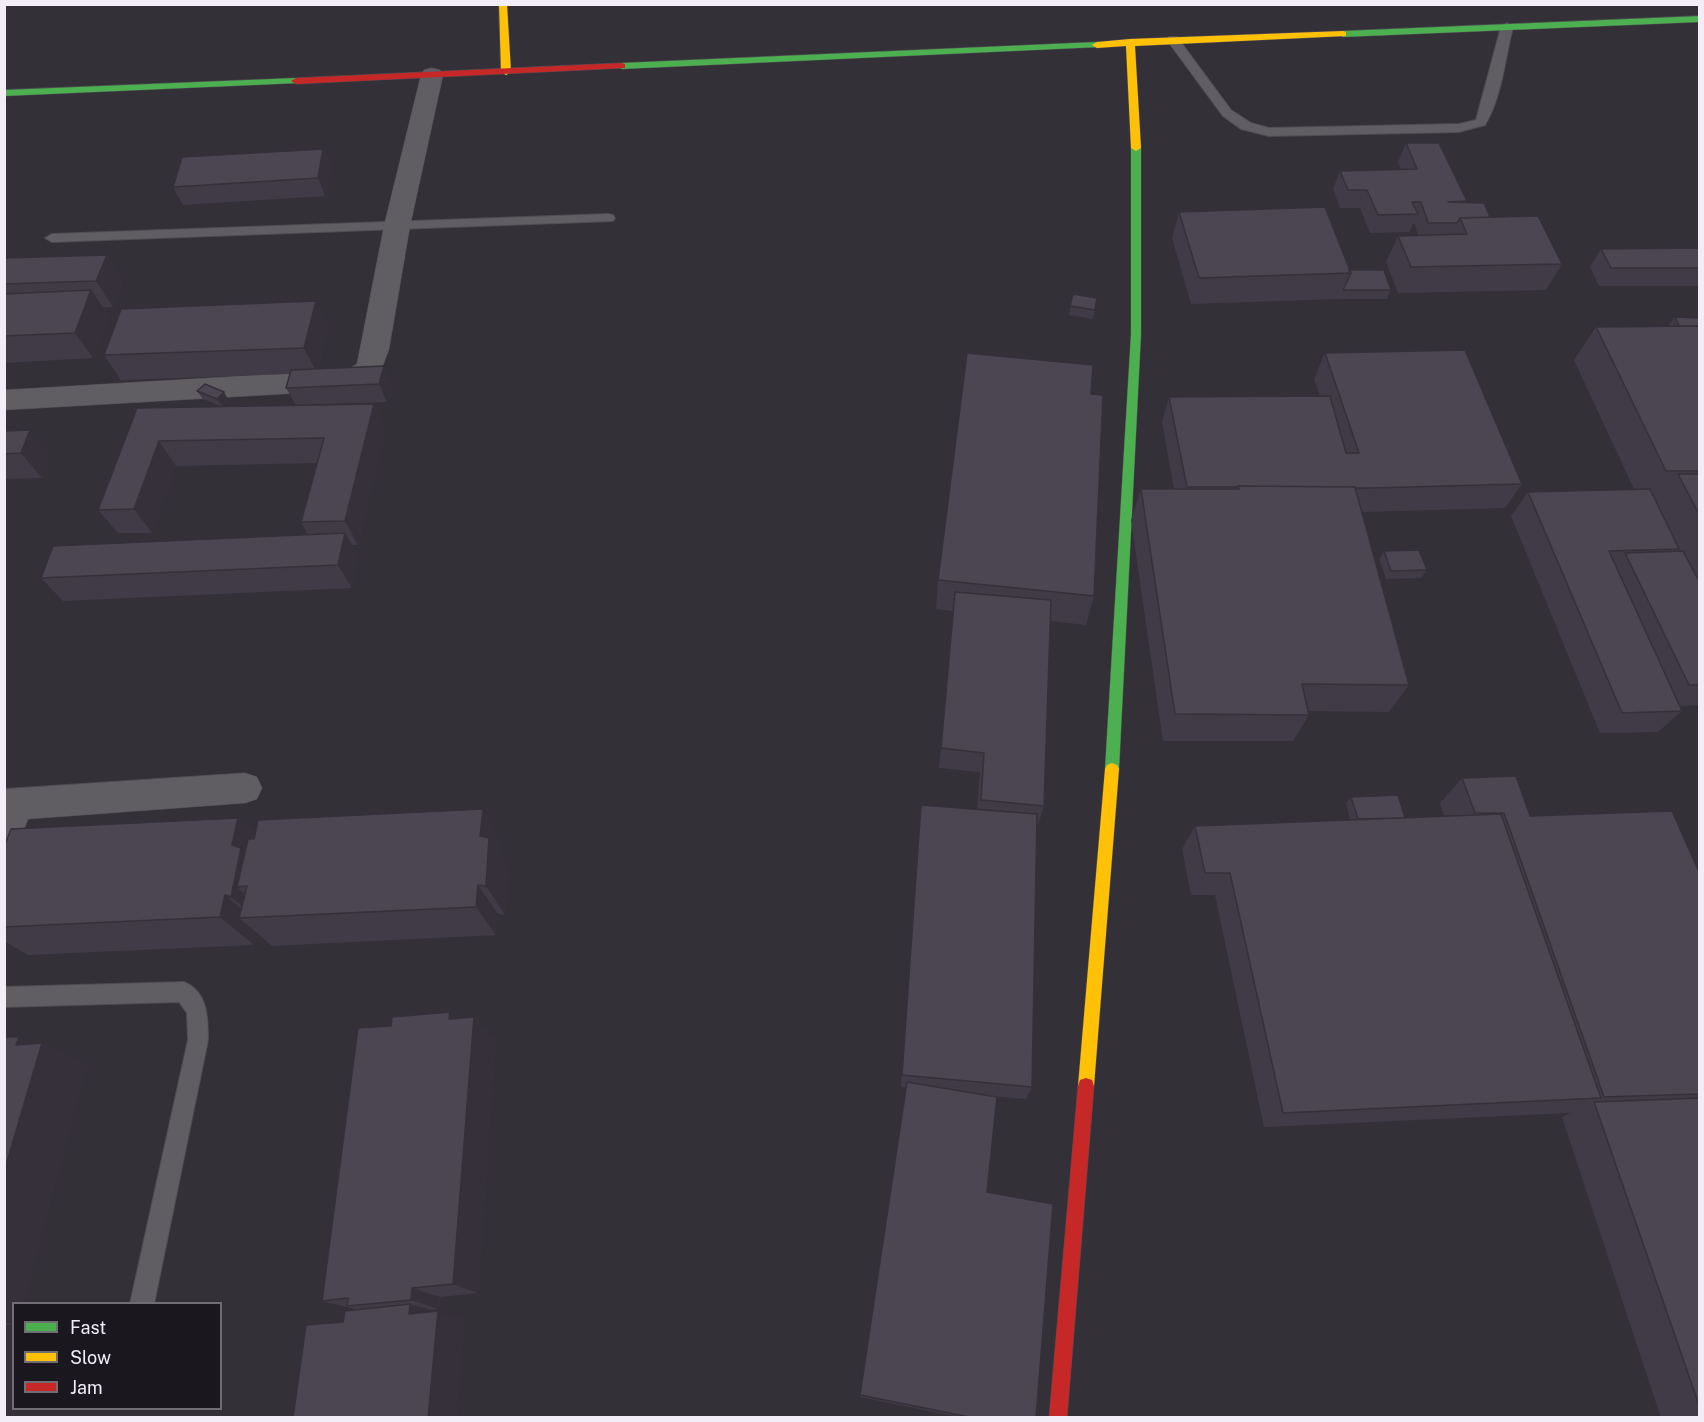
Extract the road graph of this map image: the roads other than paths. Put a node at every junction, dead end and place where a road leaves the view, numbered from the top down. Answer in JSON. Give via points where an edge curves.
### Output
{"nodes":[{"id":1,"x":503,"y":4,"type":"edge"},
{"id":2,"x":1700,"y":20,"type":"edge"},
{"id":3,"x":1507,"y":27,"type":"junction"},
{"id":4,"x":1173,"y":40,"type":"junction"},
{"id":5,"x":1130,"y":42,"type":"junction"},
{"id":6,"x":506,"y":72,"type":"junction"},
{"id":7,"x":432,"y":75,"type":"junction"},
{"id":8,"x":4,"y":93,"type":"edge"},
{"id":9,"x":608,"y":218,"type":"dead end"},
{"id":10,"x":397,"y":226,"type":"junction"},
{"id":11,"x":52,"y":238,"type":"dead end"},
{"id":12,"x":4,"y":400,"type":"edge"},
{"id":13,"x":245,"y":788,"type":"dead end"},
{"id":14,"x":10,"y":805,"type":"edge"},
{"id":15,"x":4,"y":840,"type":"edge"},
{"id":16,"x":4,"y":998,"type":"edge"},
{"id":17,"x":142,"y":1302,"type":"edge"},
{"id":18,"x":1058,"y":1418,"type":"edge"}],
"edges":[{"from":1,"to":6,"type":"main road"},
{"from":2,"to":3,"type":"main road"},
{"from":3,"to":4,"type":"main road"},
{"from":3,"to":4,"type":"lane","via":[[1481,122],[1459,128],[1269,132],[1246,126],[1227,113]]},
{"from":4,"to":5,"type":"main road"},
{"from":5,"to":6,"type":"main road"},
{"from":5,"to":18,"type":"main road","via":[[1137,168],[1135,346],[1111,784]]},
{"from":6,"to":7,"type":"main road"},
{"from":7,"to":8,"type":"main road"},
{"from":7,"to":10,"type":"street"},
{"from":9,"to":10,"type":"lane"},
{"from":10,"to":11,"type":"lane"},
{"from":10,"to":12,"type":"street","via":[[375,349],[369,369],[352,380]]},
{"from":13,"to":14,"type":"street"},
{"from":14,"to":15,"type":"street"},
{"from":16,"to":17,"type":"lane","via":[[184,993],[196,1010],[198,1040]]}]}
